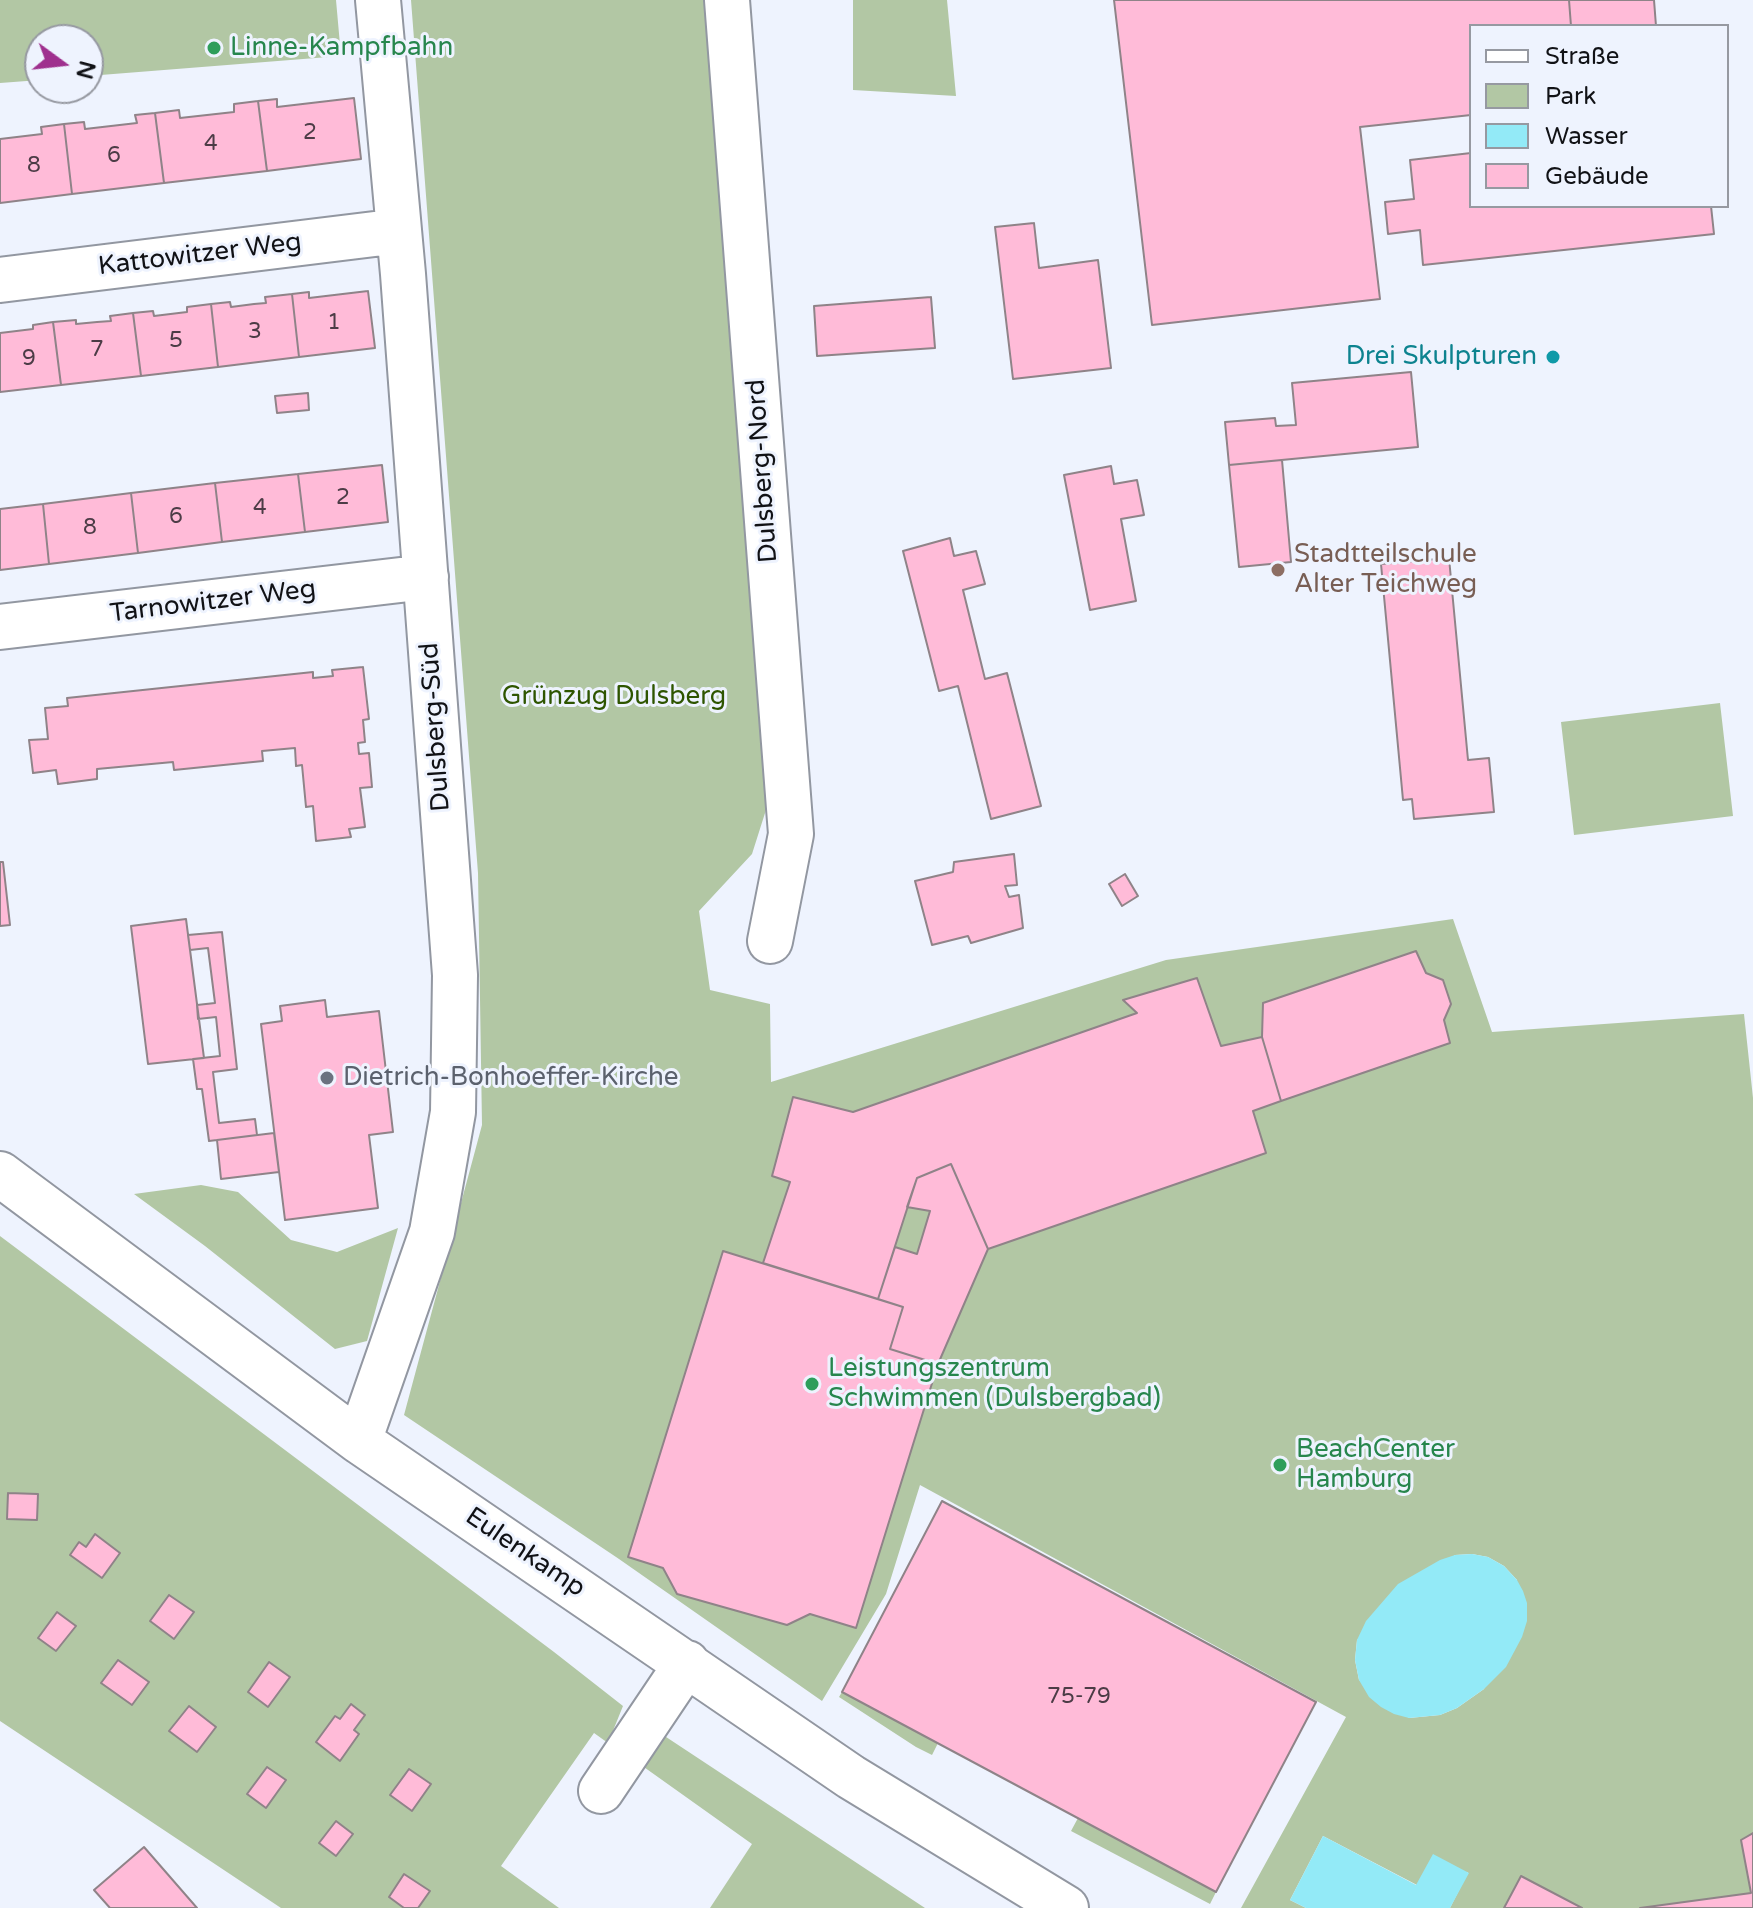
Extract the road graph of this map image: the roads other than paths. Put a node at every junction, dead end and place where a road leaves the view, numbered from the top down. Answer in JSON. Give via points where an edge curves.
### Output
{"nodes":[{"id":1,"x":378,"y":0,"type":"edge"},
{"id":2,"x":727,"y":0,"type":"edge"},
{"id":3,"x":399,"y":231,"type":"junction"},
{"id":4,"x":0,"y":280,"type":"edge"},
{"id":5,"x":426,"y":577,"type":"junction"},
{"id":6,"x":0,"y":627,"type":"edge"},
{"id":7,"x":770,"y":941,"type":"dead end"},
{"id":8,"x":0,"y":1174,"type":"edge"},
{"id":9,"x":359,"y":1441,"type":"junction"},
{"id":10,"x":687,"y":1663,"type":"junction"},
{"id":11,"x":601,"y":1791,"type":"dead end"},
{"id":12,"x":1066,"y":1908,"type":"edge"}],
"edges":[{"from":1,"to":3,"type":"street","name":"Dulsberg-Süd"},
{"from":2,"to":7,"type":"street","name":"Dulsberg-Nord","via":[[791,834]]},
{"from":3,"to":4,"type":"street","name":"Kattowitzer Weg"},
{"from":3,"to":5,"type":"street","name":"Dulsberg-Süd"},
{"from":5,"to":6,"type":"street","name":"Tarnowitzer Weg"},
{"from":5,"to":9,"type":"street","name":"Dulsberg-Süd","via":[[455,975],[453,1112],[432,1232]]},
{"from":8,"to":9,"type":"street","name":"Eulenkamp"},
{"from":9,"to":10,"type":"street","name":"Eulenkamp"},
{"from":10,"to":11,"type":"street"},
{"from":10,"to":12,"type":"street","name":"Eulenkamp","via":[[851,1777]]}]}
